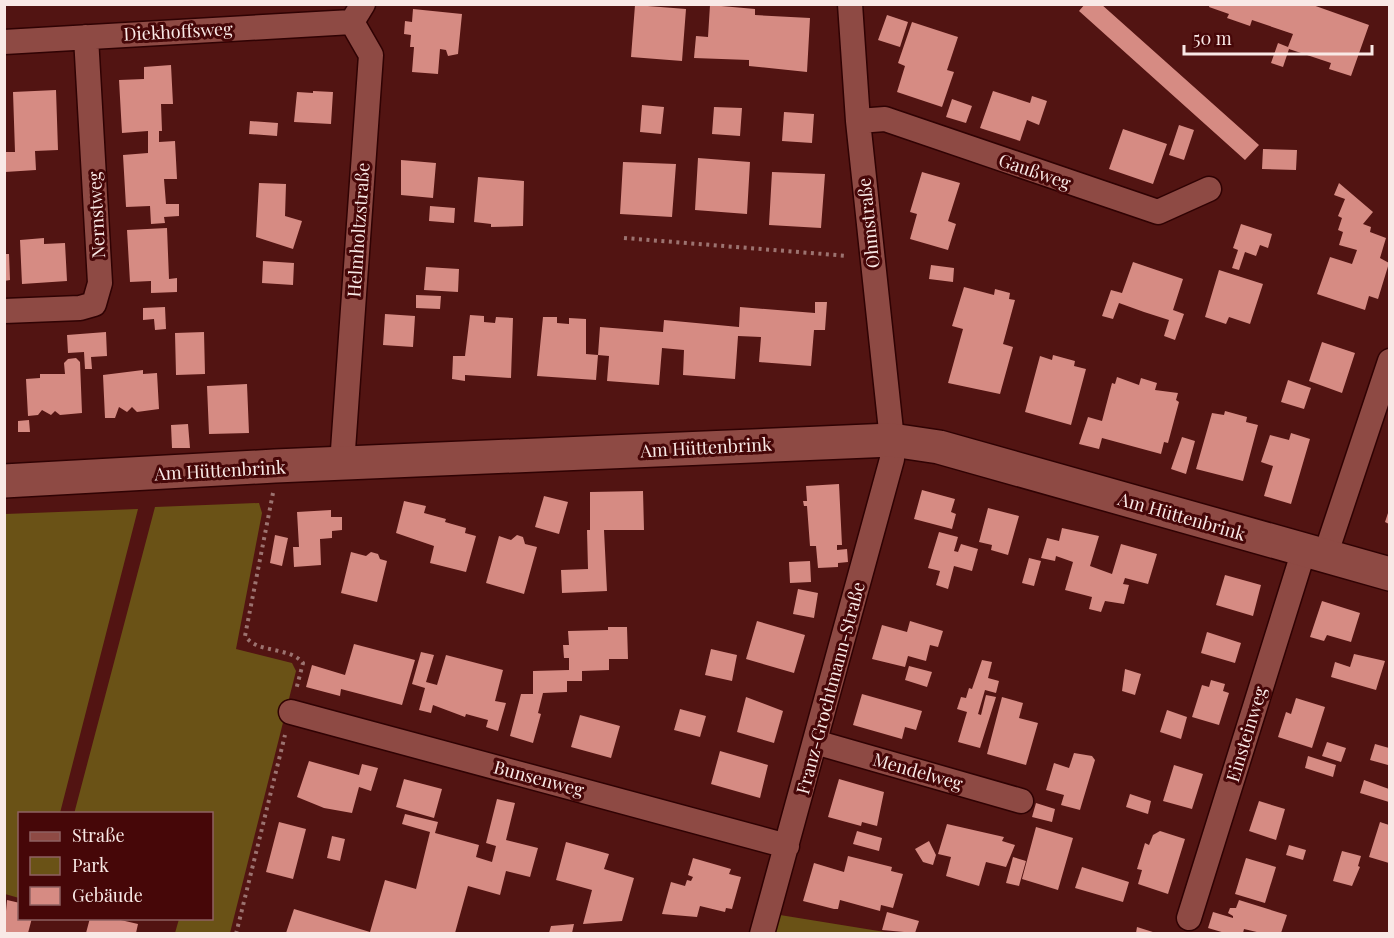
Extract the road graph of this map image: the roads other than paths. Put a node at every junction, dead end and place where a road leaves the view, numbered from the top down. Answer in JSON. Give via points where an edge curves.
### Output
{"nodes":[{"id":1,"x":850,"y":4,"type":"edge"},
{"id":2,"x":357,"y":13,"type":"edge"},
{"id":3,"x":86,"y":37,"type":"junction"},
{"id":4,"x":4,"y":42,"type":"edge"},
{"id":5,"x":858,"y":121,"type":"junction"},
{"id":6,"x":1209,"y":189,"type":"dead end"},
{"id":7,"x":4,"y":312,"type":"edge"},
{"id":8,"x":1389,"y":361,"type":"edge"},
{"id":9,"x":892,"y":441,"type":"junction"},
{"id":10,"x":342,"y":464,"type":"junction"},
{"id":11,"x":4,"y":481,"type":"edge"},
{"id":12,"x":1315,"y":553,"type":"junction"},
{"id":13,"x":1389,"y":574,"type":"edge"},
{"id":14,"x":291,"y":712,"type":"dead end"},
{"id":15,"x":815,"y":742,"type":"junction"},
{"id":16,"x":1022,"y":801,"type":"dead end"},
{"id":17,"x":787,"y":846,"type":"junction"},
{"id":18,"x":1188,"y":918,"type":"dead end"},
{"id":19,"x":762,"y":933,"type":"edge"}],
"edges":[{"from":1,"to":5,"type":"street","name":"Ohmstraße"},
{"from":2,"to":3,"type":"street","name":"Diekhoffsweg"},
{"from":2,"to":10,"type":"street","name":"Helmholtzstraße","via":[[371,56]]},
{"from":3,"to":4,"type":"street","name":"Diekhoffsweg"},
{"from":3,"to":7,"type":"street","name":"Nernstweg","via":[[100,283],[94,304]]},
{"from":5,"to":6,"type":"street","name":"Gaußweg","via":[[885,119],[1158,212]]},
{"from":5,"to":9,"type":"street","name":"Ohmstraße"},
{"from":8,"to":12,"type":"street","name":"Einsteinweg"},
{"from":9,"to":10,"type":"street","name":"Am Hüttenbrink"},
{"from":9,"to":12,"type":"street","name":"Am Hüttenbrink","via":[[939,447]]},
{"from":9,"to":15,"type":"street","name":"Franz-Grochtmann-Straße","via":[[885,488]]},
{"from":10,"to":11,"type":"street","name":"Am Hüttenbrink"},
{"from":12,"to":13,"type":"street","name":"Am Hüttenbrink"},
{"from":12,"to":18,"type":"street","name":"Einsteinweg"},
{"from":14,"to":17,"type":"street","name":"Bunsenweg"},
{"from":15,"to":16,"type":"street","name":"Mendelweg"},
{"from":15,"to":17,"type":"street","name":"Franz-Grochtmann-Straße"},
{"from":17,"to":19,"type":"street","name":"Franz-Grochtmann-Straße"}]}
